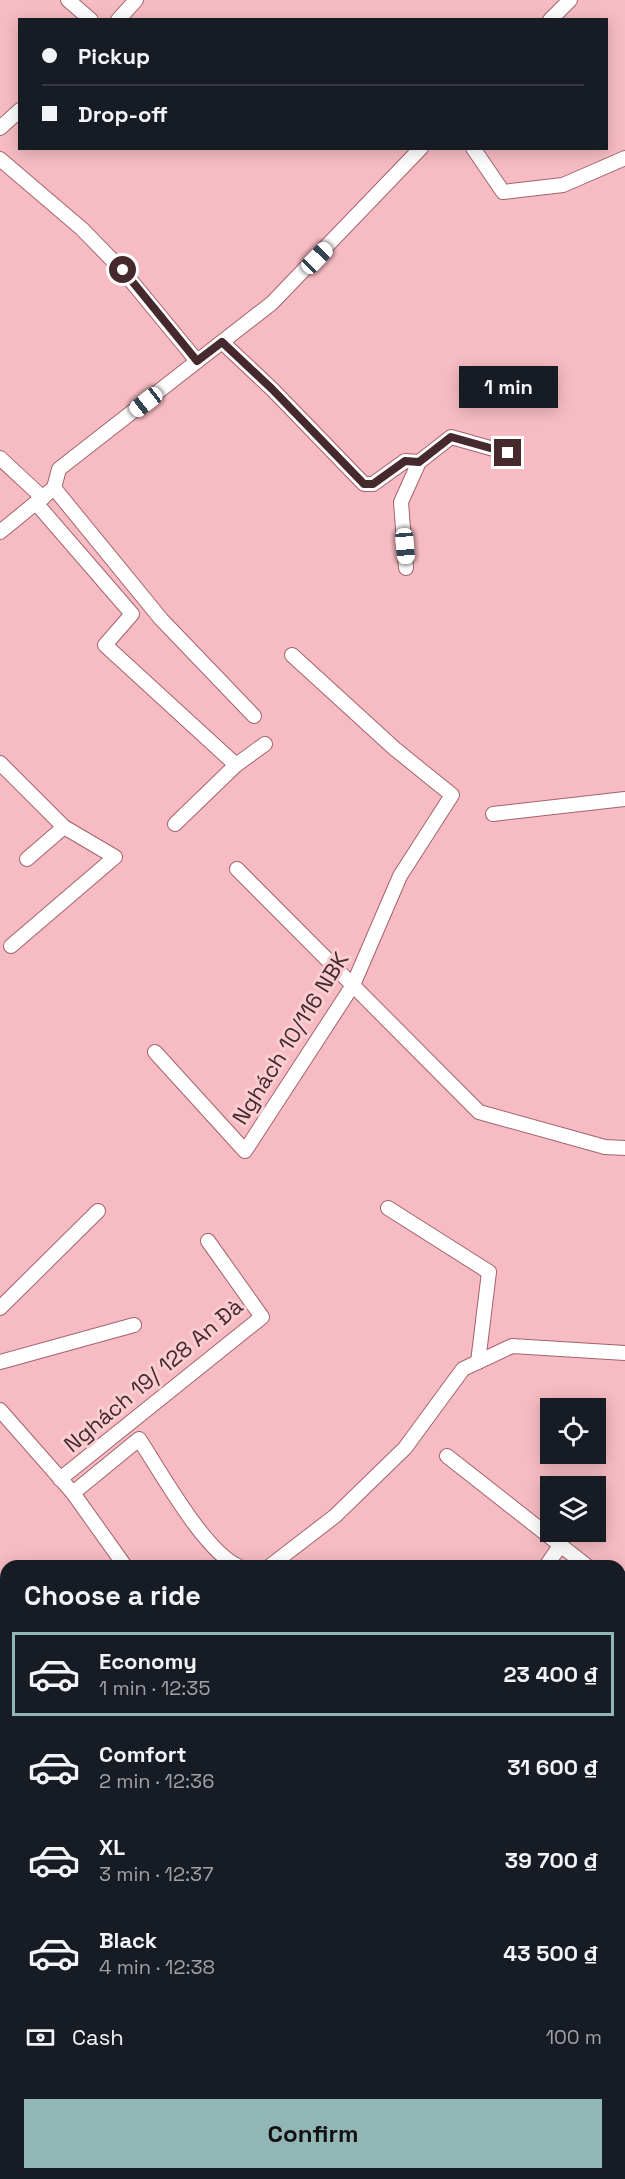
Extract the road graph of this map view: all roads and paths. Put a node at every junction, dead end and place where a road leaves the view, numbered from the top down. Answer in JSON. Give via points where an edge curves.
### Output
{"nodes":[{"id":1,"x":68,"y":0,"type":"edge"},
{"id":2,"x":136,"y":0,"type":"edge"},
{"id":3,"x":570,"y":0,"type":"edge"},
{"id":4,"x":89,"y":18,"type":"edge"},
{"id":5,"x":120,"y":18,"type":"edge"},
{"id":6,"x":552,"y":18,"type":"edge"},
{"id":7,"x":18,"y":112,"type":"edge"},
{"id":8,"x":0,"y":128,"type":"edge"},
{"id":9,"x":419,"y":150,"type":"edge"},
{"id":10,"x":474,"y":150,"type":"edge"},
{"id":11,"x":625,"y":158,"type":"edge"},
{"id":12,"x":0,"y":159,"type":"edge"},
{"id":13,"x":222,"y":342,"type":"junction"},
{"id":14,"x":197,"y":361,"type":"junction"},
{"id":15,"x":508,"y":453,"type":"dead end"},
{"id":16,"x":0,"y":458,"type":"edge"},
{"id":17,"x":419,"y":462,"type":"junction"},
{"id":18,"x":54,"y":488,"type":"junction"},
{"id":19,"x":39,"y":501,"type":"junction"},
{"id":20,"x":0,"y":532,"type":"edge"},
{"id":21,"x":406,"y":568,"type":"dead end"},
{"id":22,"x":292,"y":655,"type":"dead end"},
{"id":23,"x":254,"y":716,"type":"dead end"},
{"id":24,"x":265,"y":744,"type":"dead end"},
{"id":25,"x":0,"y":763,"type":"edge"},
{"id":26,"x":236,"y":765,"type":"junction"},
{"id":27,"x":625,"y":799,"type":"edge"},
{"id":28,"x":493,"y":814,"type":"dead end"},
{"id":29,"x":175,"y":824,"type":"dead end"},
{"id":30,"x":64,"y":827,"type":"junction"},
{"id":31,"x":27,"y":859,"type":"dead end"},
{"id":32,"x":237,"y":869,"type":"dead end"},
{"id":33,"x":11,"y":946,"type":"dead end"},
{"id":34,"x":353,"y":985,"type":"junction"},
{"id":35,"x":154,"y":1052,"type":"dead end"},
{"id":36,"x":625,"y":1148,"type":"edge"},
{"id":37,"x":388,"y":1208,"type":"dead end"},
{"id":38,"x":98,"y":1211,"type":"dead end"},
{"id":39,"x":208,"y":1241,"type":"dead end"},
{"id":40,"x":0,"y":1308,"type":"edge"},
{"id":41,"x":134,"y":1325,"type":"dead end"},
{"id":42,"x":625,"y":1353,"type":"edge"},
{"id":43,"x":0,"y":1362,"type":"edge"},
{"id":44,"x":478,"y":1362,"type":"junction"},
{"id":45,"x":0,"y":1410,"type":"edge"},
{"id":46,"x":447,"y":1456,"type":"dead end"},
{"id":47,"x":60,"y":1479,"type":"junction"},
{"id":48,"x":73,"y":1493,"type":"junction"},
{"id":49,"x":560,"y":1546,"type":"junction"},
{"id":50,"x":121,"y":1560,"type":"edge"},
{"id":51,"x":220,"y":1560,"type":"edge"},
{"id":52,"x":278,"y":1560,"type":"edge"},
{"id":53,"x":550,"y":1560,"type":"edge"},
{"id":54,"x":579,"y":1560,"type":"edge"}],
"edges":[{"from":1,"to":4,"type":"lane"},
{"from":2,"to":5,"type":"lane"},
{"from":3,"to":6,"type":"lane"},
{"from":7,"to":8,"type":"lane"},
{"from":9,"to":13,"type":"lane","via":[[272,303]]},
{"from":10,"to":11,"type":"lane","via":[[502,192],[563,184]]},
{"from":12,"to":14,"type":"lane","via":[[123,270]]},
{"from":13,"to":14,"type":"lane"},
{"from":13,"to":17,"type":"lane","via":[[364,484],[373,484],[405,461]]},
{"from":14,"to":18,"type":"lane","via":[[59,469]]},
{"from":15,"to":17,"type":"lane","via":[[451,437]]},
{"from":16,"to":19,"type":"lane"},
{"from":17,"to":21,"type":"lane","via":[[401,502]]},
{"from":18,"to":19,"type":"lane"},
{"from":18,"to":23,"type":"lane","via":[[161,620]]},
{"from":19,"to":20,"type":"lane"},
{"from":19,"to":26,"type":"lane","via":[[132,614],[105,645]]},
{"from":22,"to":34,"type":"lane","name":"Nghách 10/116 NBK","via":[[452,795],[400,876]]},
{"from":24,"to":26,"type":"lane"},
{"from":25,"to":30,"type":"lane"},
{"from":26,"to":29,"type":"lane"},
{"from":27,"to":28,"type":"lane"},
{"from":30,"to":31,"type":"lane"},
{"from":30,"to":33,"type":"lane","via":[[115,857]]},
{"from":32,"to":34,"type":"lane"},
{"from":34,"to":35,"type":"lane","name":"Nghách 10/116 NBK","via":[[245,1151]]},
{"from":34,"to":36,"type":"lane","via":[[479,1112],[604,1148]]},
{"from":37,"to":44,"type":"lane","via":[[489,1272]]},
{"from":38,"to":40,"type":"lane"},
{"from":39,"to":47,"type":"lane","name":"Nghách 19/ 128 An Đà","via":[[262,1317]]},
{"from":41,"to":43,"type":"lane"},
{"from":42,"to":44,"type":"lane","via":[[512,1346]]},
{"from":44,"to":52,"type":"lane","via":[[463,1369],[405,1448],[335,1516]]},
{"from":45,"to":47,"type":"lane"},
{"from":46,"to":49,"type":"lane"},
{"from":47,"to":48,"type":"lane"},
{"from":48,"to":50,"type":"lane"},
{"from":48,"to":51,"type":"lane","via":[[139,1439]]},
{"from":49,"to":53,"type":"lane"},
{"from":49,"to":54,"type":"lane"}]}
